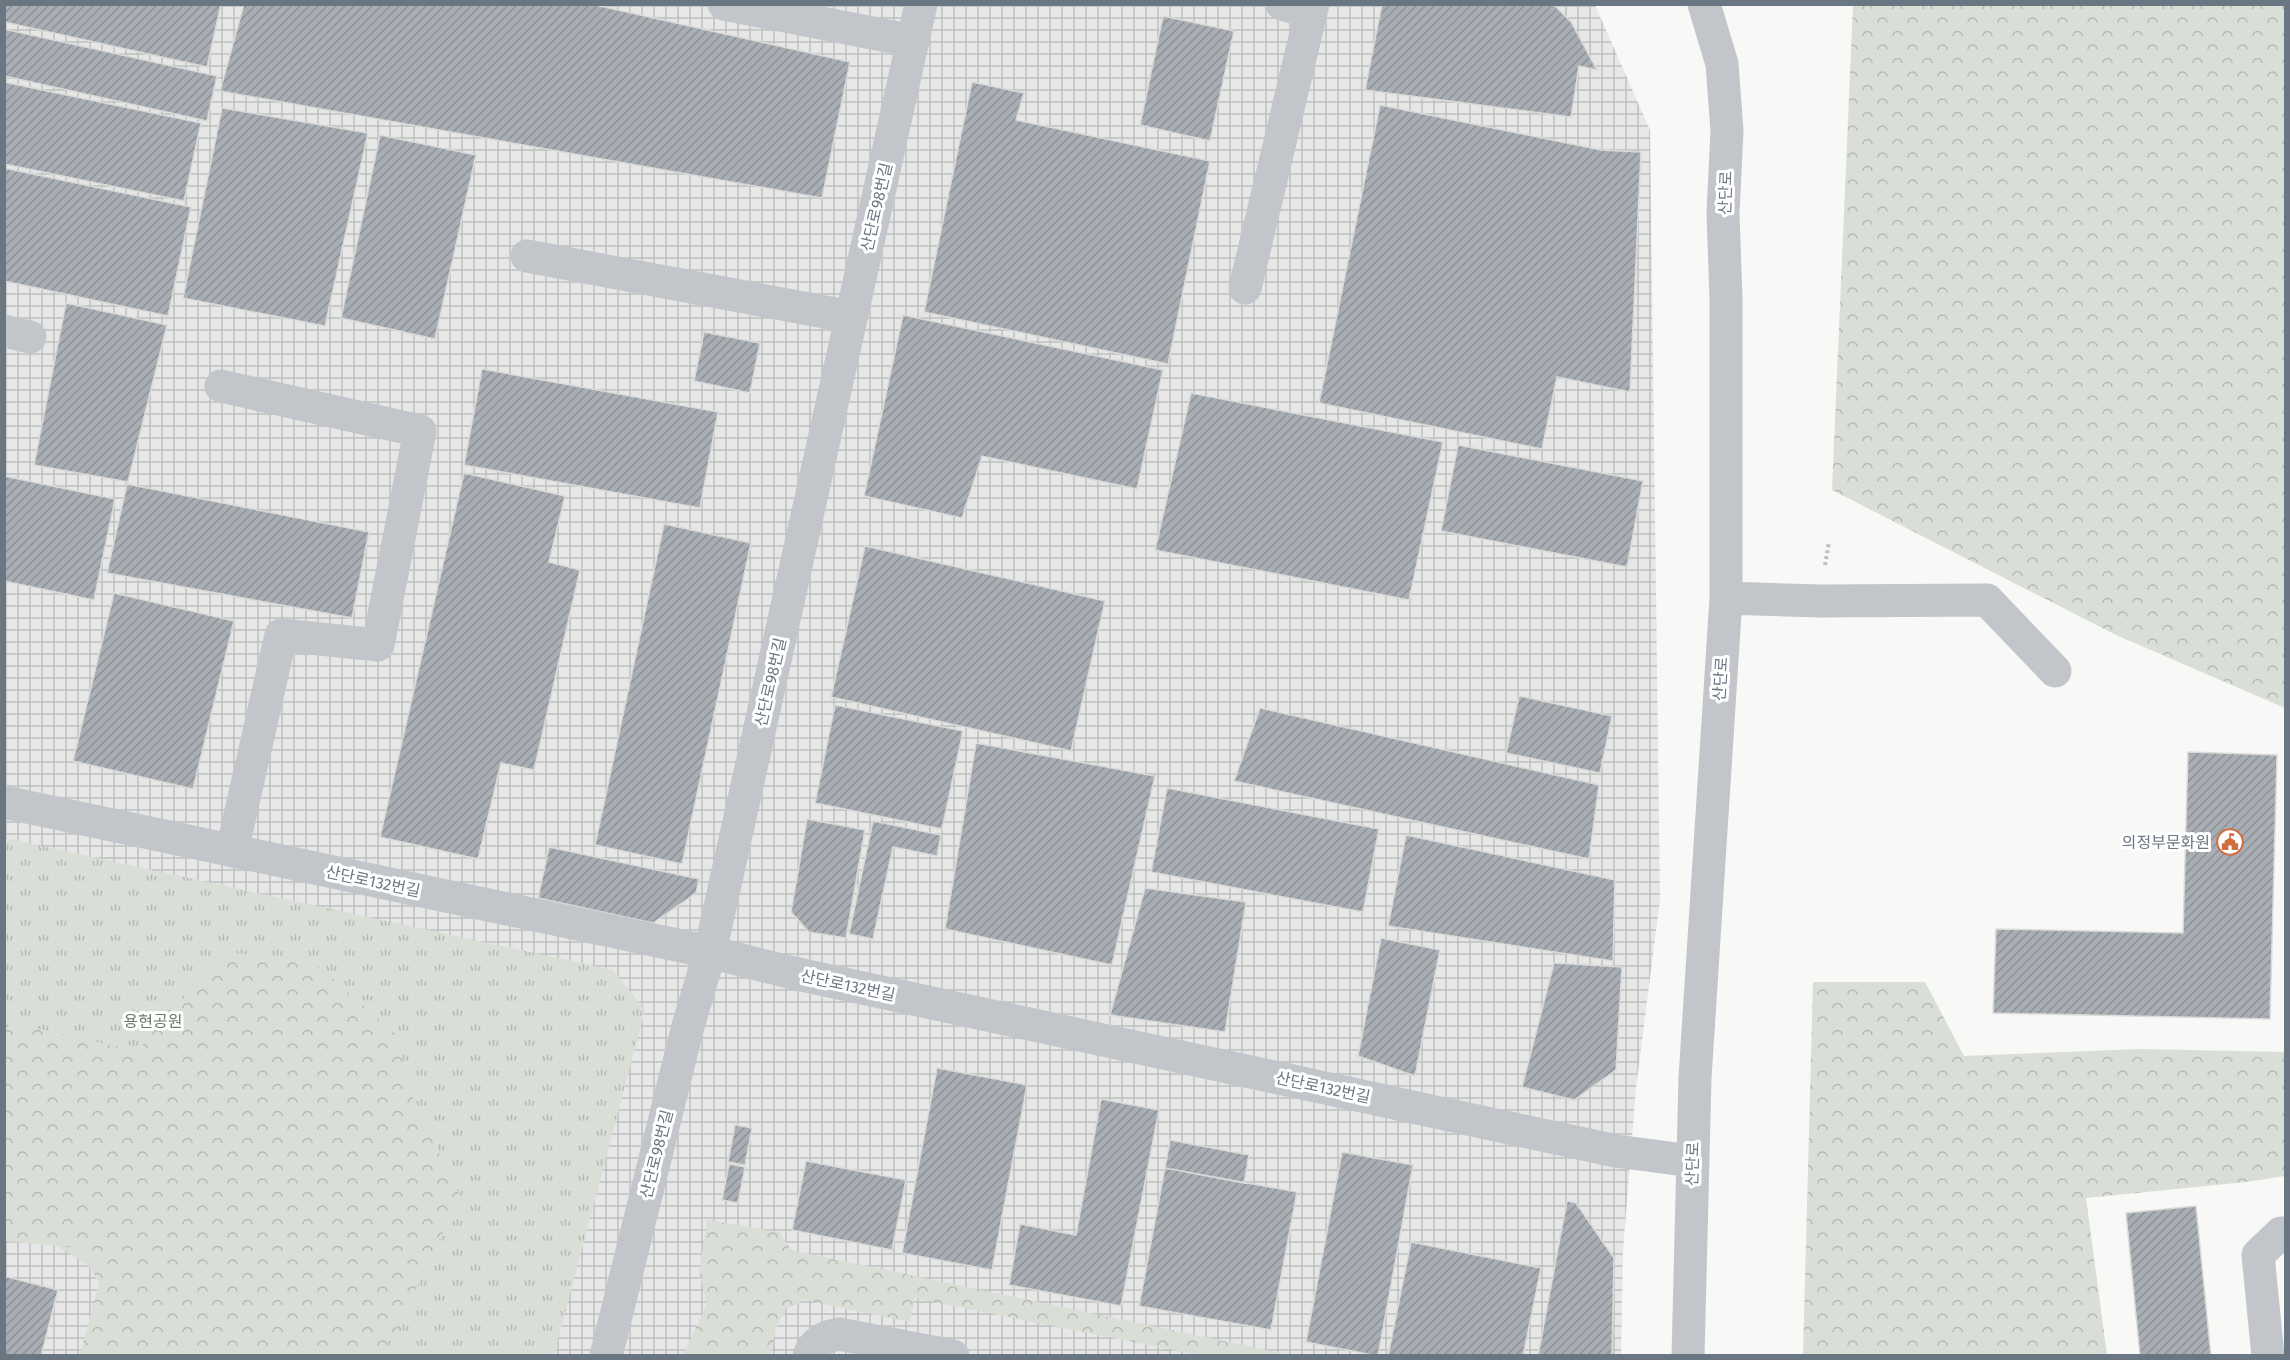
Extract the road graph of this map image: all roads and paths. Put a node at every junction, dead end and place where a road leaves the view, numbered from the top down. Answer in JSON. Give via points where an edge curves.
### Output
{"nodes":[{"id":1,"x":724,"y":4,"type":"edge"},
{"id":2,"x":921,"y":4,"type":"edge"},
{"id":3,"x":1704,"y":4,"type":"edge"},
{"id":4,"x":1302,"y":7,"type":"edge"},
{"id":5,"x":913,"y":41,"type":"junction"},
{"id":6,"x":526,"y":256,"type":"dead end"},
{"id":7,"x":1245,"y":288,"type":"dead end"},
{"id":8,"x":851,"y":317,"type":"junction"},
{"id":9,"x":221,"y":386,"type":"dead end"},
{"id":10,"x":1726,"y":598,"type":"junction"},
{"id":11,"x":2055,"y":670,"type":"dead end"},
{"id":12,"x":4,"y":802,"type":"edge"},
{"id":13,"x":232,"y":851,"type":"junction"},
{"id":14,"x":710,"y":952,"type":"junction"},
{"id":15,"x":1692,"y":1161,"type":"junction"},
{"id":16,"x":2286,"y":1233,"type":"edge"},
{"id":17,"x":606,"y":1356,"type":"edge"},
{"id":18,"x":809,"y":1356,"type":"edge"},
{"id":19,"x":953,"y":1356,"type":"edge"},
{"id":20,"x":1688,"y":1356,"type":"edge"},
{"id":21,"x":2268,"y":1356,"type":"edge"}],
"edges":[{"from":1,"to":5,"type":"lane"},
{"from":2,"to":5,"type":"lane","name":"산단로98번길"},
{"from":3,"to":10,"type":"lane","name":"산단로","via":[[1722,64],[1727,131],[1723,213]]},
{"from":4,"to":7,"type":"lane"},
{"from":5,"to":8,"type":"lane","name":"산단로98번길"},
{"from":6,"to":8,"type":"lane"},
{"from":8,"to":14,"type":"lane","name":"산단로98번길"},
{"from":9,"to":13,"type":"lane","via":[[420,431],[378,645],[281,635]]},
{"from":10,"to":11,"type":"lane","via":[[1986,600]]},
{"from":10,"to":15,"type":"lane","name":"산단로"},
{"from":12,"to":13,"type":"lane","name":"산단로132번길"},
{"from":13,"to":14,"type":"lane","name":"산단로132번길"},
{"from":14,"to":15,"type":"lane","name":"산단로132번길","via":[[805,976],[1604,1148]]},
{"from":14,"to":17,"type":"lane","name":"산단로98번길"},
{"from":15,"to":20,"type":"lane","name":"산단로"},
{"from":16,"to":21,"type":"lane","via":[[2258,1255]]},
{"from":18,"to":19,"type":"lane","via":[[810,1350],[825,1337],[839,1334]]}]}
